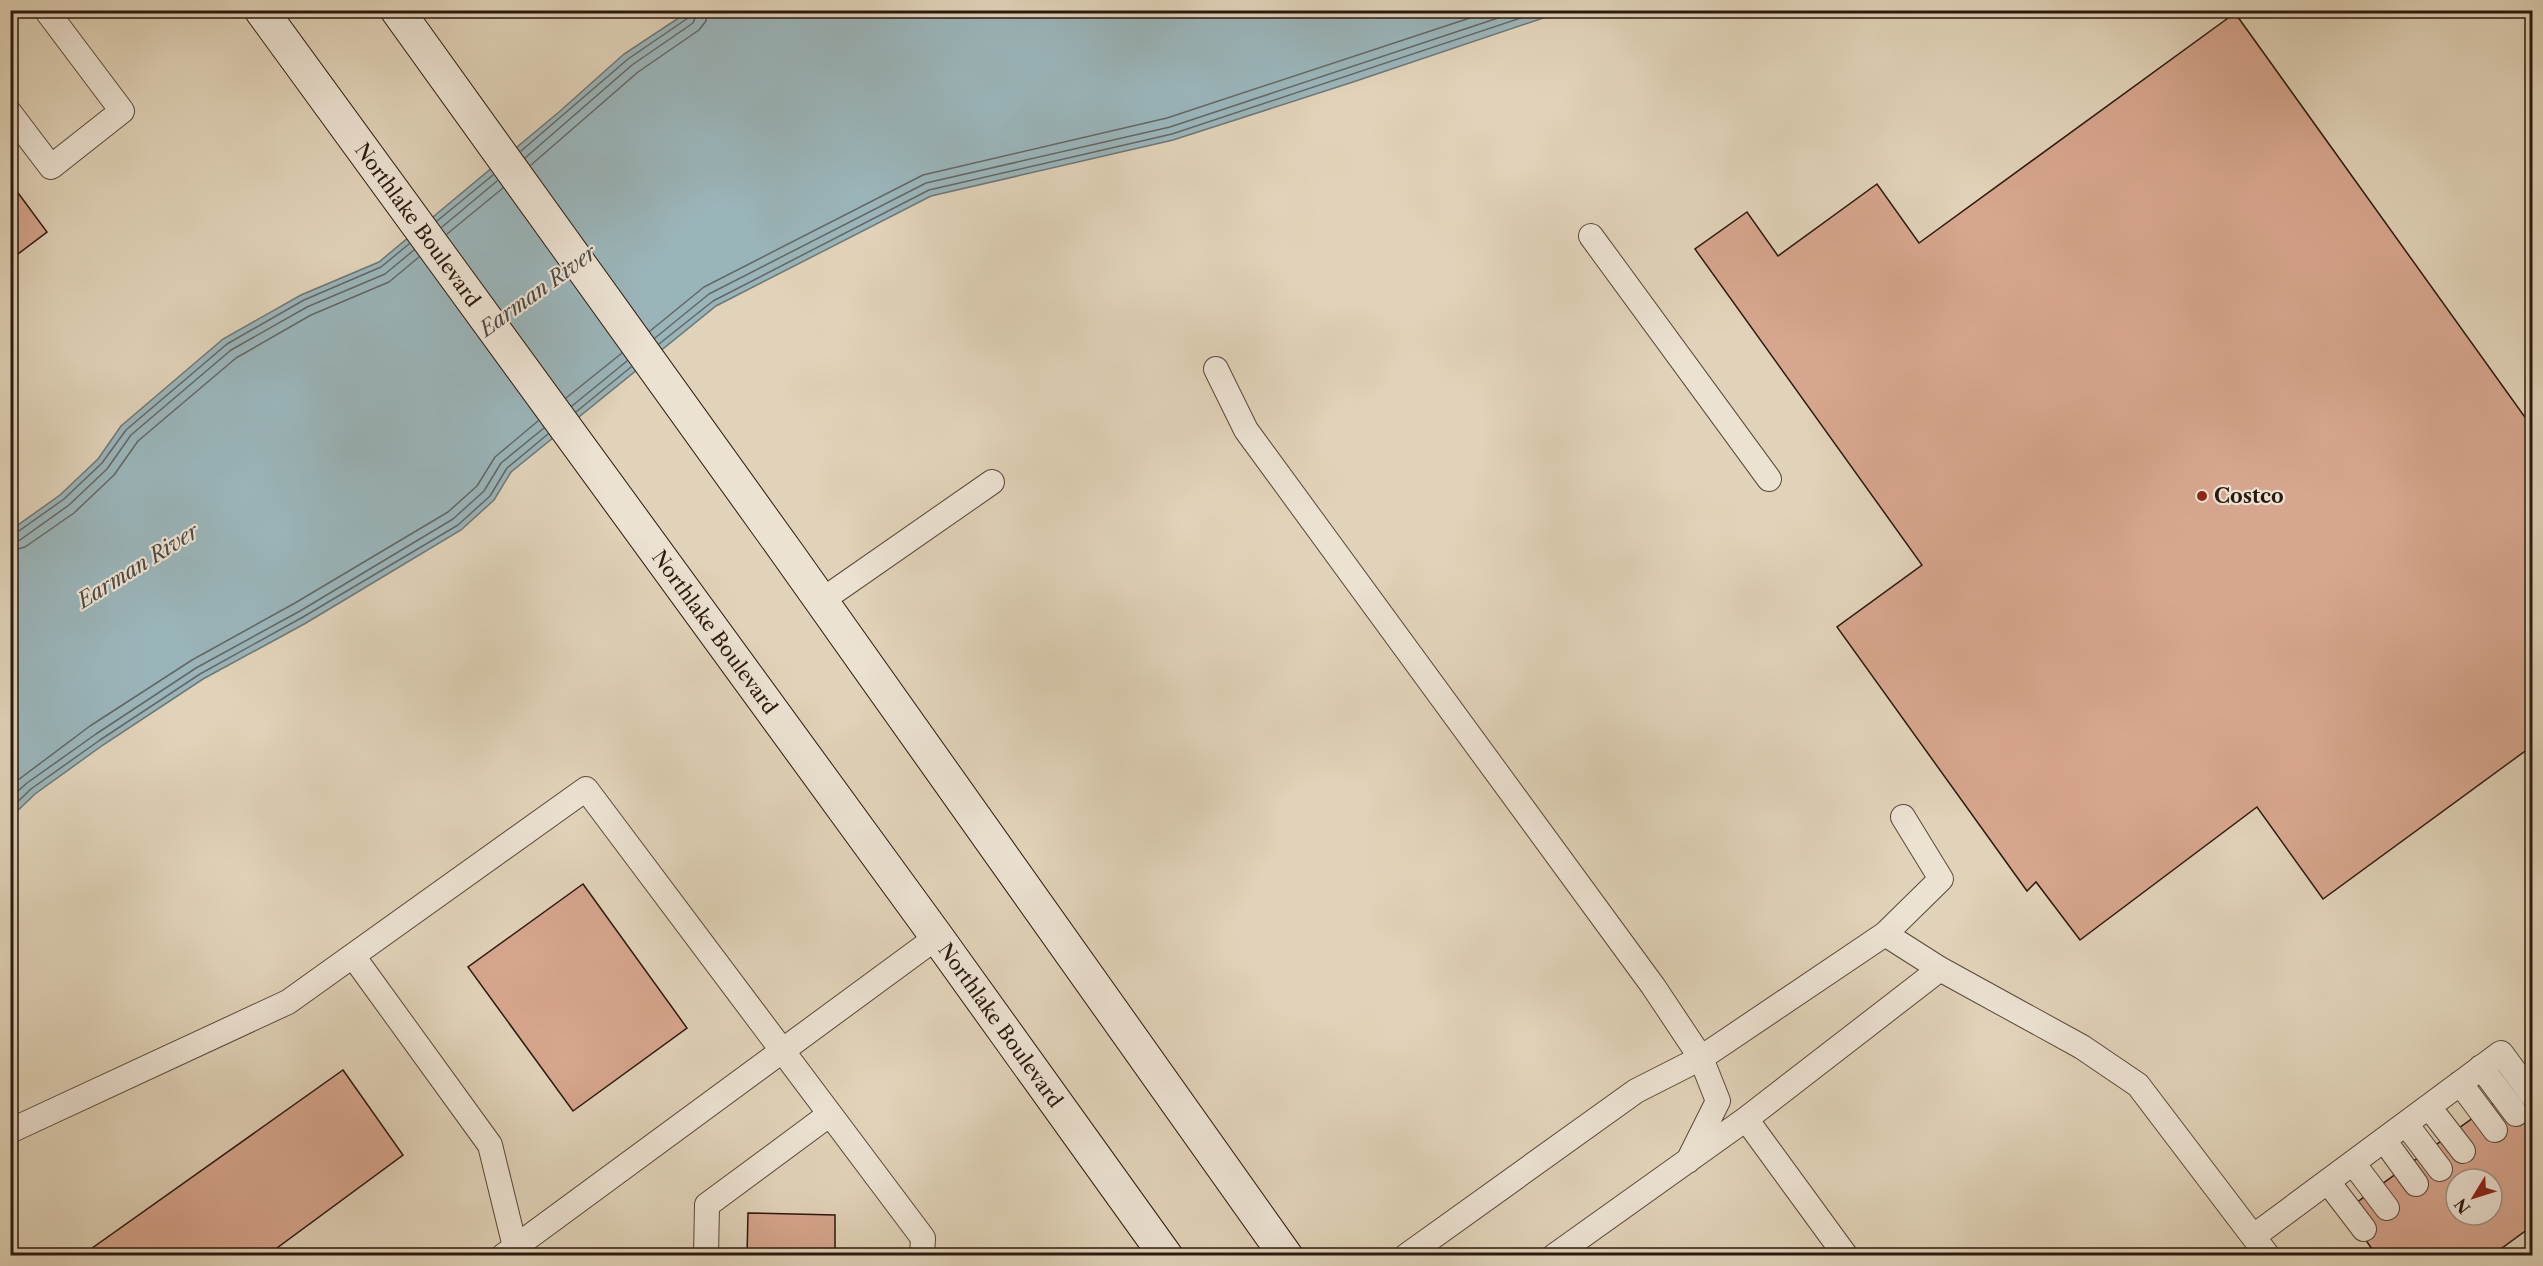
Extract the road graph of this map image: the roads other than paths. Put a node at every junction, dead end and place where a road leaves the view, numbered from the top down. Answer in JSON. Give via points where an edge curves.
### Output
{"nodes":[{"id":1,"x":46,"y":10,"type":"edge"},
{"id":2,"x":261,"y":10,"type":"edge"},
{"id":3,"x":397,"y":10,"type":"edge"},
{"id":4,"x":10,"y":113,"type":"edge"},
{"id":5,"x":1592,"y":236,"type":"dead end"},
{"id":6,"x":1216,"y":369,"type":"dead end"},
{"id":7,"x":1769,"y":478,"type":"dead end"},
{"id":8,"x":992,"y":483,"type":"dead end"},
{"id":9,"x":821,"y":601,"type":"junction"},
{"id":10,"x":1903,"y":818,"type":"dead end"},
{"id":11,"x":1885,"y":934,"type":"junction"},
{"id":12,"x":937,"y":937,"type":"junction"},
{"id":13,"x":353,"y":956,"type":"junction"},
{"id":14,"x":1940,"y":969,"type":"junction"},
{"id":15,"x":782,"y":1051,"type":"junction"},
{"id":16,"x":1701,"y":1058,"type":"junction"},
{"id":17,"x":2481,"y":1067,"type":"junction"},
{"id":18,"x":2460,"y":1083,"type":"junction"},
{"id":19,"x":2532,"y":1095,"type":"edge"},
{"id":20,"x":2429,"y":1107,"type":"junction"},
{"id":21,"x":830,"y":1114,"type":"junction"},
{"id":22,"x":2516,"y":1114,"type":"dead end"},
{"id":23,"x":1746,"y":1119,"type":"junction"},
{"id":24,"x":2406,"y":1124,"type":"junction"},
{"id":25,"x":2495,"y":1130,"type":"dead end"},
{"id":26,"x":10,"y":1131,"type":"edge"},
{"id":27,"x":2384,"y":1140,"type":"junction"},
{"id":28,"x":2463,"y":1151,"type":"dead end"},
{"id":29,"x":1688,"y":1161,"type":"junction"},
{"id":30,"x":2354,"y":1163,"type":"junction"},
{"id":31,"x":2440,"y":1169,"type":"dead end"},
{"id":32,"x":2328,"y":1182,"type":"junction"},
{"id":33,"x":2416,"y":1184,"type":"dead end"},
{"id":34,"x":2387,"y":1208,"type":"dead end"},
{"id":35,"x":2364,"y":1229,"type":"dead end"},
{"id":36,"x":2261,"y":1246,"type":"edge"},
{"id":37,"x":513,"y":1253,"type":"edge"},
{"id":38,"x":706,"y":1256,"type":"edge"},
{"id":39,"x":922,"y":1256,"type":"edge"},
{"id":40,"x":1166,"y":1256,"type":"edge"},
{"id":41,"x":1286,"y":1256,"type":"edge"},
{"id":42,"x":1406,"y":1256,"type":"edge"},
{"id":43,"x":1554,"y":1256,"type":"edge"},
{"id":44,"x":1846,"y":1256,"type":"edge"}],
"edges":[{"from":1,"to":4,"type":"lane","via":[[122,111],[51,167]]},
{"from":2,"to":12,"type":"main road","name":"Northlake Boulevard"},
{"from":3,"to":9,"type":"main road"},
{"from":5,"to":7,"type":"lane"},
{"from":6,"to":16,"type":"lane","via":[[1246,430],[1653,986]]},
{"from":8,"to":9,"type":"lane"},
{"from":9,"to":41,"type":"main road"},
{"from":10,"to":11,"type":"lane","via":[[1941,879]]},
{"from":11,"to":14,"type":"lane"},
{"from":11,"to":16,"type":"lane"},
{"from":12,"to":15,"type":"lane"},
{"from":12,"to":40,"type":"main road","name":"Northlake Boulevard"},
{"from":13,"to":15,"type":"lane","via":[[586,789]]},
{"from":13,"to":26,"type":"lane","via":[[288,1002]]},
{"from":13,"to":37,"type":"lane","via":[[490,1145]]},
{"from":14,"to":23,"type":"lane"},
{"from":14,"to":36,"type":"lane","via":[[2082,1047],[2138,1085]]},
{"from":15,"to":21,"type":"lane"},
{"from":15,"to":37,"type":"lane"},
{"from":16,"to":29,"type":"lane","via":[[1718,1101]]},
{"from":16,"to":42,"type":"lane","via":[[1636,1091]]},
{"from":17,"to":18,"type":"lane"},
{"from":17,"to":19,"type":"lane","via":[[2501,1053]]},
{"from":17,"to":22,"type":"lane"},
{"from":18,"to":20,"type":"lane"},
{"from":18,"to":25,"type":"lane"},
{"from":20,"to":24,"type":"lane"},
{"from":20,"to":28,"type":"lane"},
{"from":21,"to":38,"type":"lane","via":[[707,1205]]},
{"from":21,"to":39,"type":"lane","via":[[923,1238]]},
{"from":23,"to":29,"type":"lane"},
{"from":23,"to":44,"type":"lane"},
{"from":24,"to":27,"type":"lane"},
{"from":24,"to":31,"type":"lane"},
{"from":27,"to":30,"type":"lane"},
{"from":27,"to":33,"type":"lane"},
{"from":29,"to":43,"type":"lane"},
{"from":30,"to":32,"type":"lane"},
{"from":30,"to":34,"type":"lane"},
{"from":32,"to":35,"type":"lane"},
{"from":32,"to":36,"type":"lane"}]}
